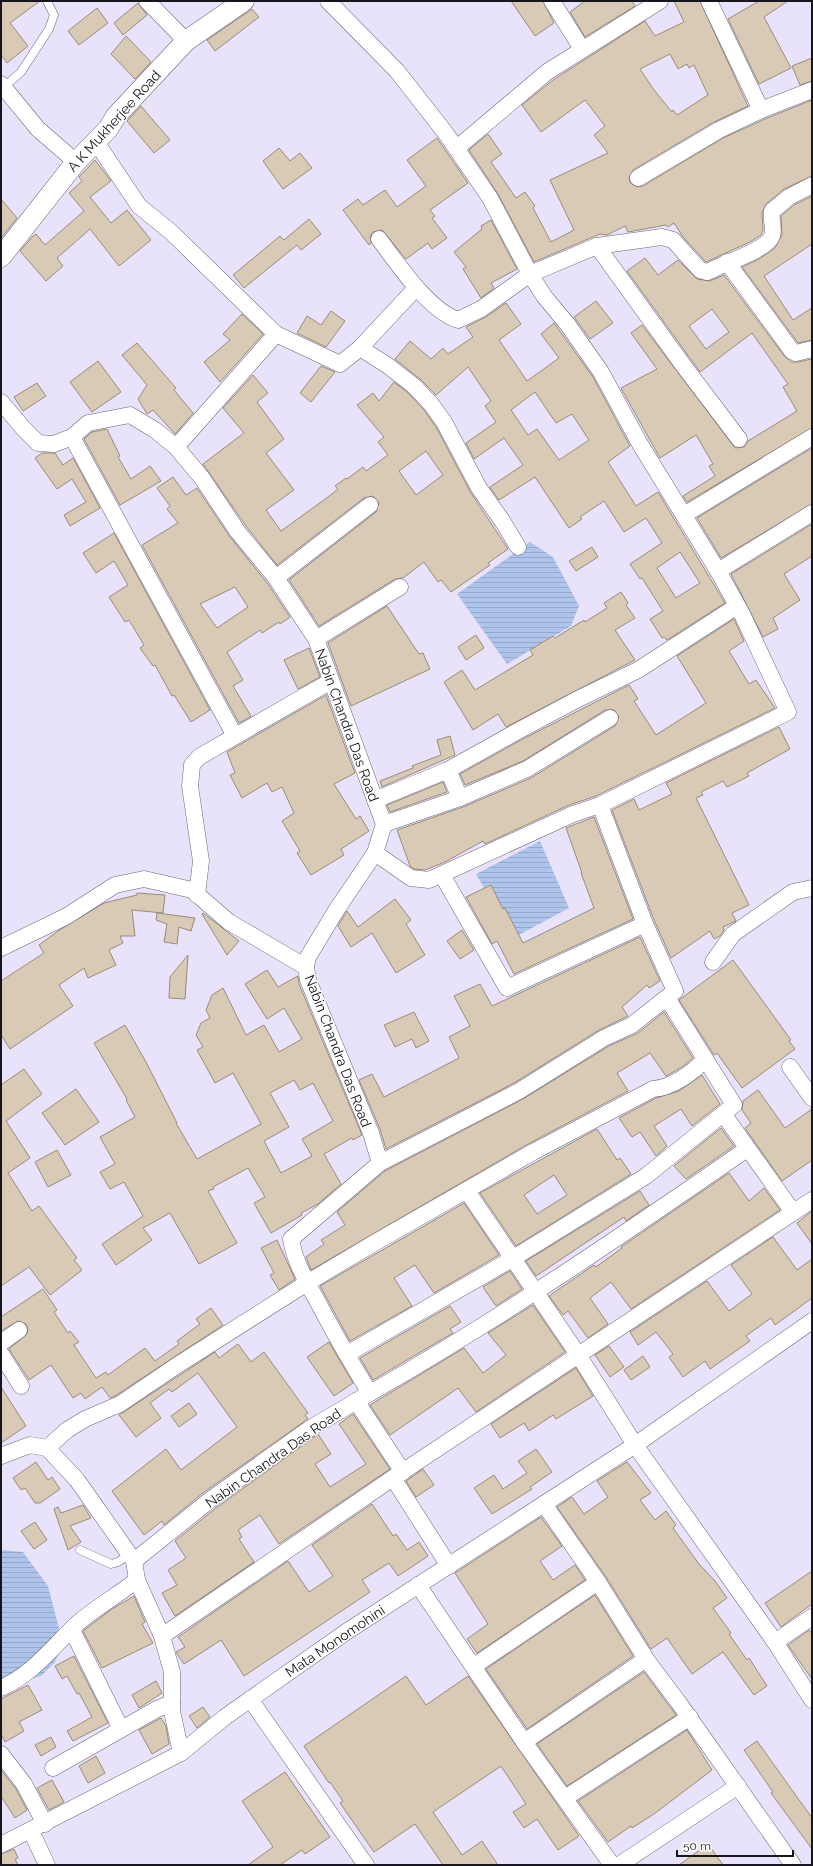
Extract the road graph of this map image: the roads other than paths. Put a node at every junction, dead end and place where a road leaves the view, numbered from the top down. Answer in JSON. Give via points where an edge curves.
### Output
{"nodes":[{"id":1,"x":47,"y":1,"type":"edge"},
{"id":2,"x":147,"y":1,"type":"edge"},
{"id":3,"x":244,"y":1,"type":"edge"},
{"id":4,"x":328,"y":1,"type":"edge"},
{"id":5,"x":552,"y":1,"type":"edge"},
{"id":6,"x":660,"y":1,"type":"edge"},
{"id":7,"x":709,"y":1,"type":"edge"},
{"id":8,"x":641,"y":6,"type":"edge"},
{"id":9,"x":186,"y":41,"type":"junction"},
{"id":10,"x":582,"y":49,"type":"junction"},
{"id":11,"x":2,"y":86,"type":"edge"},
{"id":12,"x":812,"y":90,"type":"edge"},
{"id":13,"x":761,"y":110,"type":"junction"},
{"id":14,"x":96,"y":142,"type":"junction"},
{"id":15,"x":456,"y":148,"type":"junction"},
{"id":16,"x":76,"y":162,"type":"junction"},
{"id":17,"x":638,"y":178,"type":"dead end"},
{"id":18,"x":812,"y":185,"type":"edge"},
{"id":19,"x":379,"y":239,"type":"dead end"},
{"id":20,"x":597,"y":246,"type":"junction"},
{"id":21,"x":1,"y":256,"type":"edge"},
{"id":22,"x":727,"y":262,"type":"junction"},
{"id":23,"x":530,"y":274,"type":"junction"},
{"id":24,"x":416,"y":288,"type":"junction"},
{"id":25,"x":276,"y":334,"type":"junction"},
{"id":26,"x":360,"y":348,"type":"junction"},
{"id":27,"x":812,"y":349,"type":"edge"},
{"id":28,"x":1,"y":402,"type":"edge"},
{"id":29,"x":72,"y":437,"type":"junction"},
{"id":30,"x":812,"y":437,"type":"edge"},
{"id":31,"x":739,"y":439,"type":"dead end"},
{"id":32,"x":176,"y":447,"type":"junction"},
{"id":33,"x":370,"y":505,"type":"dead end"},
{"id":34,"x":812,"y":513,"type":"edge"},
{"id":35,"x":684,"y":515,"type":"junction"},
{"id":36,"x":518,"y":547,"type":"dead end"},
{"id":37,"x":718,"y":571,"type":"junction"},
{"id":38,"x":276,"y":578,"type":"junction"},
{"id":39,"x":400,"y":587,"type":"dead end"},
{"id":40,"x":736,"y":606,"type":"junction"},
{"id":41,"x":316,"y":639,"type":"junction"},
{"id":42,"x":331,"y":681,"type":"junction"},
{"id":43,"x":610,"y":718,"type":"dead end"},
{"id":44,"x":235,"y":736,"type":"junction"},
{"id":45,"x":448,"y":770,"type":"junction"},
{"id":46,"x":460,"y":798,"type":"junction"},
{"id":47,"x":375,"y":800,"type":"junction"},
{"id":48,"x":600,"y":805,"type":"junction"},
{"id":49,"x":384,"y":824,"type":"junction"},
{"id":50,"x":375,"y":852,"type":"junction"},
{"id":51,"x":442,"y":875,"type":"junction"},
{"id":52,"x":812,"y":888,"type":"edge"},
{"id":53,"x":197,"y":895,"type":"junction"},
{"id":54,"x":645,"y":924,"type":"junction"},
{"id":55,"x":1,"y":948,"type":"edge"},
{"id":56,"x":713,"y":962,"type":"dead end"},
{"id":57,"x":306,"y":967,"type":"junction"},
{"id":58,"x":667,"y":998,"type":"junction"},
{"id":59,"x":705,"y":1059,"type":"junction"},
{"id":60,"x":790,"y":1067,"type":"dead end"},
{"id":61,"x":812,"y":1098,"type":"edge"},
{"id":62,"x":724,"y":1115,"type":"junction"},
{"id":63,"x":747,"y":1149,"type":"junction"},
{"id":64,"x":380,"y":1163,"type":"junction"},
{"id":65,"x":467,"y":1191,"type":"junction"},
{"id":66,"x":812,"y":1200,"type":"edge"},
{"id":67,"x":793,"y":1212,"type":"junction"},
{"id":68,"x":512,"y":1259,"type":"junction"},
{"id":69,"x":307,"y":1283,"type":"junction"},
{"id":70,"x":535,"y":1292,"type":"junction"},
{"id":71,"x":812,"y":1321,"type":"edge"},
{"id":72,"x":19,"y":1330,"type":"dead end"},
{"id":73,"x":1,"y":1343,"type":"edge"},
{"id":74,"x":1,"y":1354,"type":"edge"},
{"id":75,"x":346,"y":1354,"type":"junction"},
{"id":76,"x":579,"y":1356,"type":"junction"},
{"id":77,"x":21,"y":1386,"type":"dead end"},
{"id":78,"x":370,"y":1393,"type":"junction"},
{"id":79,"x":356,"y":1401,"type":"junction"},
{"id":80,"x":636,"y":1445,"type":"junction"},
{"id":81,"x":47,"y":1448,"type":"junction"},
{"id":82,"x":1,"y":1456,"type":"edge"},
{"id":83,"x":398,"y":1475,"type":"junction"},
{"id":84,"x":544,"y":1504,"type":"junction"},
{"id":85,"x":80,"y":1550,"type":"dead end"},
{"id":86,"x":132,"y":1558,"type":"junction"},
{"id":87,"x":449,"y":1566,"type":"junction"},
{"id":88,"x":137,"y":1580,"type":"junction"},
{"id":89,"x":598,"y":1582,"type":"junction"},
{"id":90,"x":418,"y":1585,"type":"junction"},
{"id":91,"x":812,"y":1617,"type":"edge"},
{"id":92,"x":72,"y":1630,"type":"junction"},
{"id":93,"x":162,"y":1636,"type":"junction"},
{"id":94,"x":775,"y":1642,"type":"junction"},
{"id":95,"x":646,"y":1659,"type":"junction"},
{"id":96,"x":474,"y":1666,"type":"junction"},
{"id":97,"x":1,"y":1688,"type":"edge"},
{"id":98,"x":250,"y":1699,"type":"junction"},
{"id":99,"x":812,"y":1700,"type":"edge"},
{"id":100,"x":172,"y":1703,"type":"junction"},
{"id":101,"x":690,"y":1717,"type":"junction"},
{"id":102,"x":121,"y":1729,"type":"junction"},
{"id":103,"x":524,"y":1742,"type":"junction"},
{"id":104,"x":181,"y":1753,"type":"junction"},
{"id":105,"x":1,"y":1754,"type":"edge"},
{"id":106,"x":53,"y":1768,"type":"dead end"},
{"id":107,"x":738,"y":1786,"type":"junction"},
{"id":108,"x":565,"y":1798,"type":"junction"},
{"id":109,"x":38,"y":1827,"type":"junction"},
{"id":110,"x":1,"y":1845,"type":"edge"},
{"id":111,"x":47,"y":1865,"type":"edge"},
{"id":112,"x":366,"y":1865,"type":"edge"},
{"id":113,"x":612,"y":1865,"type":"edge"},
{"id":114,"x":619,"y":1865,"type":"edge"},
{"id":115,"x":793,"y":1865,"type":"edge"}],
"edges":[{"from":1,"to":11,"type":"lane","via":[[54,15],[49,29],[21,72]]},
{"from":2,"to":9,"type":"street"},
{"from":3,"to":9,"type":"street","name":"A K Mukherjee Road"},
{"from":4,"to":15,"type":"street","via":[[397,71]]},
{"from":5,"to":10,"type":"street"},
{"from":6,"to":8,"type":"street"},
{"from":7,"to":13,"type":"street"},
{"from":8,"to":10,"type":"street"},
{"from":9,"to":14,"type":"street","name":"A K Mukherjee Road","via":[[116,116]]},
{"from":10,"to":15,"type":"street","via":[[547,72]]},
{"from":11,"to":16,"type":"street","via":[[38,129]]},
{"from":12,"to":13,"type":"street"},
{"from":13,"to":17,"type":"street","via":[[719,130]]},
{"from":14,"to":16,"type":"street","name":"A K Mukherjee Road"},
{"from":14,"to":25,"type":"street","via":[[139,206],[171,232]]},
{"from":15,"to":23,"type":"street","via":[[490,198]]},
{"from":16,"to":21,"type":"street","name":"A K Mukherjee Road"},
{"from":18,"to":22,"type":"street","via":[[789,197],[772,211],[772,237],[767,243]]},
{"from":19,"to":24,"type":"street"},
{"from":20,"to":22,"type":"street","via":[[662,237],[673,240],[700,270],[707,272]]},
{"from":20,"to":23,"type":"street"},
{"from":20,"to":31,"type":"street","via":[[682,365]]},
{"from":22,"to":27,"type":"street","via":[[792,351],[796,353]]},
{"from":23,"to":24,"type":"street","via":[[481,309],[458,320],[446,314]]},
{"from":23,"to":35,"type":"street","via":[[601,372],[640,444]]},
{"from":24,"to":26,"type":"street"},
{"from":25,"to":26,"type":"street","via":[[340,364]]},
{"from":25,"to":32,"type":"street"},
{"from":26,"to":36,"type":"street","via":[[405,378],[431,404],[444,422],[479,488]]},
{"from":28,"to":29,"type":"street","name":"Nabin Chandra Das Road","via":[[38,443],[54,444]]},
{"from":29,"to":32,"type":"street","name":"Nabin Chandra Das Road","via":[[88,423],[130,414]]},
{"from":29,"to":44,"type":"street"},
{"from":30,"to":35,"type":"street"},
{"from":32,"to":38,"type":"street","name":"Nabin Chandra Das Road","via":[[202,478],[238,532]]},
{"from":33,"to":38,"type":"street"},
{"from":34,"to":37,"type":"street"},
{"from":35,"to":37,"type":"street"},
{"from":37,"to":40,"type":"street"},
{"from":38,"to":41,"type":"street","name":"Nabin Chandra Das Road"},
{"from":39,"to":41,"type":"street"},
{"from":40,"to":45,"type":"street","via":[[638,670],[578,699]]},
{"from":40,"to":48,"type":"street","via":[[788,712]]},
{"from":41,"to":42,"type":"street","name":"Nabin Chandra Das Road"},
{"from":42,"to":44,"type":"street"},
{"from":42,"to":47,"type":"street","name":"Nabin Chandra Das Road"},
{"from":43,"to":46,"type":"street","via":[[527,769]]},
{"from":44,"to":53,"type":"street","via":[[199,757],[192,765],[190,786],[201,861]]},
{"from":45,"to":46,"type":"street"},
{"from":45,"to":47,"type":"street"},
{"from":46,"to":49,"type":"street"},
{"from":47,"to":49,"type":"street","name":"Nabin Chandra Das Road"},
{"from":48,"to":51,"type":"street","via":[[573,814]]},
{"from":48,"to":54,"type":"street"},
{"from":49,"to":50,"type":"street","name":"Nabin Chandra Das Road"},
{"from":50,"to":51,"type":"street","via":[[411,878],[429,880]]},
{"from":50,"to":57,"type":"street","name":"Nabin Chandra Das Road","via":[[324,930],[308,957]]},
{"from":51,"to":54,"type":"street","via":[[506,988]]},
{"from":52,"to":56,"type":"street","via":[[793,892],[733,934]]},
{"from":53,"to":55,"type":"street","via":[[192,890],[144,879],[115,885],[67,916]]},
{"from":53,"to":57,"type":"street","via":[[229,922]]},
{"from":54,"to":58,"type":"street","via":[[675,990]]},
{"from":57,"to":64,"type":"street","name":"Nabin Chandra Das Road","via":[[308,980]]},
{"from":58,"to":59,"type":"street"},
{"from":58,"to":64,"type":"street","via":[[632,1026],[604,1038],[519,1091]]},
{"from":59,"to":62,"type":"street","via":[[734,1105]]},
{"from":59,"to":65,"type":"street","via":[[700,1066],[664,1089],[653,1089],[533,1152]]},
{"from":60,"to":61,"type":"street"},
{"from":62,"to":63,"type":"street"},
{"from":62,"to":68,"type":"street","via":[[646,1176]]},
{"from":63,"to":67,"type":"street"},
{"from":63,"to":70,"type":"street","name":"Nabin Chandra Das Road"},
{"from":64,"to":69,"type":"street","via":[[291,1239],[294,1254]]},
{"from":65,"to":68,"type":"street"},
{"from":65,"to":69,"type":"street"},
{"from":66,"to":67,"type":"street"},
{"from":67,"to":76,"type":"street"},
{"from":68,"to":70,"type":"street"},
{"from":68,"to":75,"type":"street"},
{"from":69,"to":75,"type":"street"},
{"from":69,"to":81,"type":"street","via":[[120,1404],[85,1418]]},
{"from":70,"to":76,"type":"street"},
{"from":70,"to":78,"type":"street","name":"Nabin Chandra Das Road"},
{"from":71,"to":80,"type":"street","name":"Mata Monomohini"},
{"from":72,"to":73,"type":"street"},
{"from":74,"to":77,"type":"street"},
{"from":75,"to":78,"type":"street"},
{"from":76,"to":80,"type":"street"},
{"from":76,"to":83,"type":"street"},
{"from":78,"to":79,"type":"street","name":"Nabin Chandra Das Road"},
{"from":79,"to":83,"type":"street"},
{"from":79,"to":86,"type":"street","name":"Nabin Chandra Das Road","via":[[309,1429]]},
{"from":80,"to":84,"type":"street","name":"Mata Monomohini"},
{"from":80,"to":94,"type":"street"},
{"from":81,"to":82,"type":"street","via":[[30,1445]]},
{"from":81,"to":86,"type":"street","via":[[77,1480]]},
{"from":83,"to":87,"type":"street"},
{"from":83,"to":93,"type":"street"},
{"from":84,"to":87,"type":"street","name":"Mata Monomohini"},
{"from":84,"to":89,"type":"street"},
{"from":85,"to":86,"type":"lane","via":[[111,1564]]},
{"from":86,"to":88,"type":"street"},
{"from":87,"to":90,"type":"street","name":"Mata Monomohini"},
{"from":88,"to":92,"type":"street"},
{"from":88,"to":93,"type":"street"},
{"from":89,"to":95,"type":"street"},
{"from":89,"to":96,"type":"street"},
{"from":90,"to":96,"type":"street"},
{"from":90,"to":98,"type":"street","name":"Mata Monomohini"},
{"from":91,"to":94,"type":"street"},
{"from":92,"to":97,"type":"street","via":[[37,1665],[14,1683]]},
{"from":92,"to":102,"type":"street"},
{"from":93,"to":100,"type":"street","via":[[172,1672]]},
{"from":94,"to":99,"type":"street"},
{"from":95,"to":101,"type":"street"},
{"from":95,"to":103,"type":"street"},
{"from":96,"to":103,"type":"street"},
{"from":98,"to":104,"type":"street","name":"Mata Monomohini"},
{"from":98,"to":112,"type":"street"},
{"from":100,"to":102,"type":"street"},
{"from":100,"to":104,"type":"street"},
{"from":101,"to":107,"type":"street"},
{"from":101,"to":108,"type":"street"},
{"from":102,"to":106,"type":"street"},
{"from":103,"to":108,"type":"street"},
{"from":104,"to":109,"type":"street","name":"Mata Monomohini"},
{"from":105,"to":109,"type":"street","via":[[24,1784]]},
{"from":107,"to":114,"type":"street"},
{"from":107,"to":115,"type":"street"},
{"from":108,"to":113,"type":"street"},
{"from":109,"to":110,"type":"street"},
{"from":109,"to":111,"type":"street"}]}
